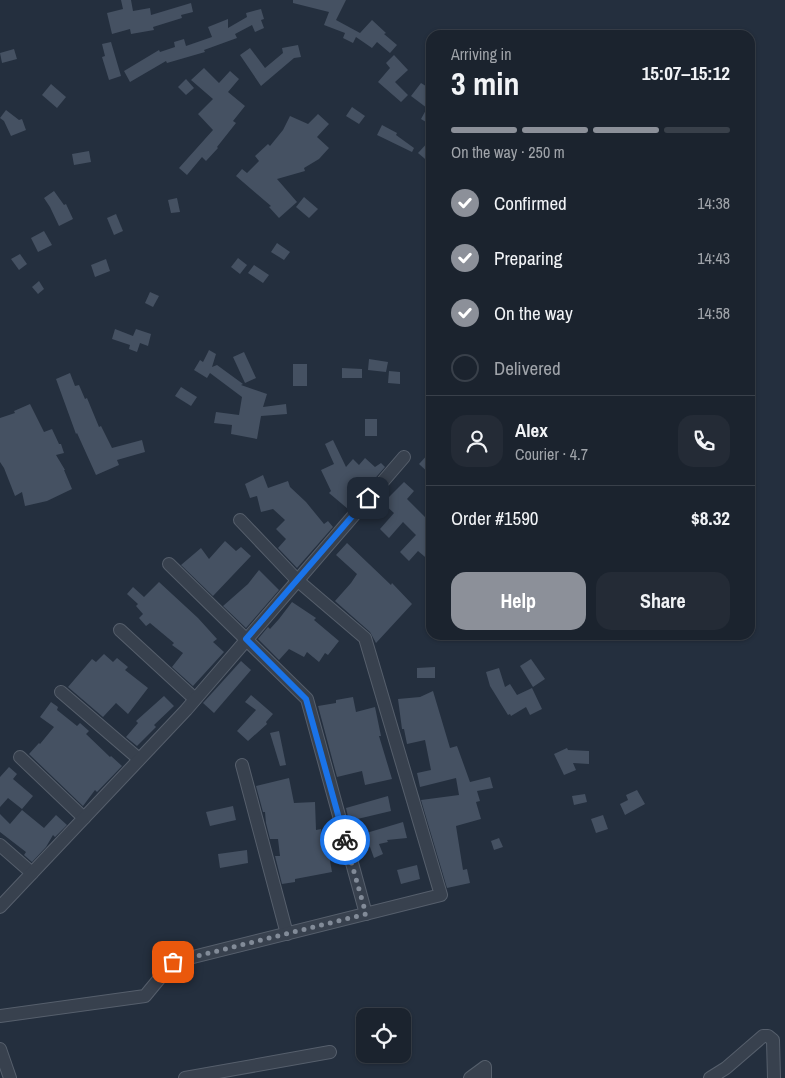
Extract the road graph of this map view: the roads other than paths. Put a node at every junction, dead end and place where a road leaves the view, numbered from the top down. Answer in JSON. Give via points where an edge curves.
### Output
{"nodes":[{"id":1,"x":404,"y":457,"type":"dead end"},
{"id":2,"x":240,"y":520,"type":"dead end"},
{"id":3,"x":169,"y":564,"type":"dead end"},
{"id":4,"x":297,"y":580,"type":"junction"},
{"id":5,"x":120,"y":630,"type":"dead end"},
{"id":6,"x":246,"y":639,"type":"junction"},
{"id":7,"x":61,"y":692,"type":"dead end"},
{"id":8,"x":195,"y":699,"type":"junction"},
{"id":9,"x":20,"y":757,"type":"dead end"},
{"id":10,"x":139,"y":759,"type":"junction"},
{"id":11,"x":242,"y":765,"type":"dead end"},
{"id":12,"x":84,"y":818,"type":"junction"},
{"id":13,"x":0,"y":845,"type":"edge"},
{"id":14,"x":32,"y":873,"type":"junction"},
{"id":15,"x":0,"y":907,"type":"edge"},
{"id":16,"x":366,"y":914,"type":"junction"},
{"id":17,"x":287,"y":934,"type":"junction"},
{"id":18,"x":0,"y":1016,"type":"edge"},
{"id":19,"x":0,"y":1049,"type":"edge"},
{"id":20,"x":330,"y":1052,"type":"dead end"},
{"id":21,"x":211,"y":1076,"type":"edge"},
{"id":22,"x":10,"y":1078,"type":"edge"},
{"id":23,"x":185,"y":1078,"type":"edge"},
{"id":24,"x":470,"y":1078,"type":"edge"},
{"id":25,"x":485,"y":1078,"type":"edge"},
{"id":26,"x":710,"y":1078,"type":"edge"},
{"id":27,"x":774,"y":1078,"type":"edge"}],
"edges":[{"from":1,"to":4,"type":"street"},
{"from":2,"to":4,"type":"street"},
{"from":3,"to":6,"type":"street"},
{"from":4,"to":6,"type":"street"},
{"from":4,"to":16,"type":"street","via":[[365,638],[441,896]]},
{"from":5,"to":8,"type":"street"},
{"from":6,"to":8,"type":"street"},
{"from":6,"to":16,"type":"street","via":[[306,699]]},
{"from":7,"to":10,"type":"street"},
{"from":8,"to":10,"type":"street"},
{"from":9,"to":12,"type":"street"},
{"from":10,"to":12,"type":"street"},
{"from":11,"to":17,"type":"street"},
{"from":12,"to":14,"type":"street"},
{"from":13,"to":14,"type":"street"},
{"from":14,"to":15,"type":"street"},
{"from":16,"to":17,"type":"street"},
{"from":17,"to":18,"type":"street","via":[[173,962],[145,996]]},
{"from":19,"to":22,"type":"street"},
{"from":20,"to":21,"type":"street"},
{"from":21,"to":23,"type":"street"},
{"from":24,"to":25,"type":"street","via":[[485,1067]]},
{"from":26,"to":27,"type":"street","via":[[763,1036],[773,1040]]}]}
